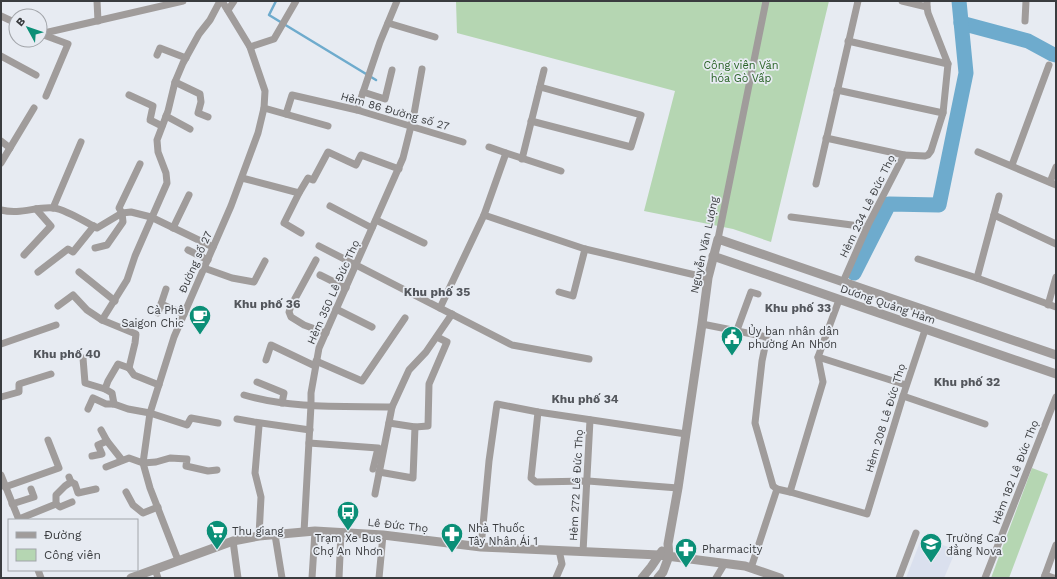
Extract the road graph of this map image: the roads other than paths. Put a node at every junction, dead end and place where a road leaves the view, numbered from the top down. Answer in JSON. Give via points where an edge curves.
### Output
{"nodes":[{"id":1,"x":97,"y":1,"type":"edge"},
{"id":2,"x":183,"y":1,"type":"edge"},
{"id":3,"x":221,"y":1,"type":"edge"},
{"id":4,"x":234,"y":1,"type":"edge"},
{"id":5,"x":296,"y":1,"type":"edge"},
{"id":6,"x":397,"y":1,"type":"edge"},
{"id":7,"x":766,"y":1,"type":"edge"},
{"id":8,"x":858,"y":1,"type":"edge"},
{"id":9,"x":902,"y":1,"type":"edge"},
{"id":10,"x":1026,"y":1,"type":"edge"},
{"id":11,"x":927,"y":4,"type":"edge"},
{"id":12,"x":228,"y":10,"type":"junction"},
{"id":13,"x":98,"y":21,"type":"junction"},
{"id":14,"x":1025,"y":21,"type":"dead end"},
{"id":15,"x":388,"y":23,"type":"junction"},
{"id":16,"x":48,"y":32,"type":"edge"},
{"id":17,"x":48,"y":37,"type":"edge"},
{"id":18,"x":435,"y":37,"type":"dead end"},
{"id":19,"x":848,"y":41,"type":"junction"},
{"id":20,"x":250,"y":47,"type":"junction"},
{"id":21,"x":157,"y":55,"type":"dead end"},
{"id":22,"x":1,"y":56,"type":"edge"},
{"id":23,"x":186,"y":58,"type":"junction"},
{"id":24,"x":948,"y":64,"type":"junction"},
{"id":25,"x":1048,"y":65,"type":"dead end"},
{"id":26,"x":422,"y":69,"type":"dead end"},
{"id":27,"x":392,"y":70,"type":"dead end"},
{"id":28,"x":544,"y":70,"type":"dead end"},
{"id":29,"x":36,"y":75,"type":"dead end"},
{"id":30,"x":175,"y":82,"type":"junction"},
{"id":31,"x":540,"y":87,"type":"junction"},
{"id":32,"x":837,"y":90,"type":"junction"},
{"id":33,"x":363,"y":92,"type":"junction"},
{"id":34,"x":129,"y":95,"type":"dead end"},
{"id":35,"x":46,"y":96,"type":"dead end"},
{"id":36,"x":34,"y":108,"type":"dead end"},
{"id":37,"x":264,"y":108,"type":"junction"},
{"id":38,"x":357,"y":110,"type":"junction"},
{"id":39,"x":944,"y":112,"type":"junction"},
{"id":40,"x":286,"y":114,"type":"junction"},
{"id":41,"x":166,"y":116,"type":"junction"},
{"id":42,"x":208,"y":117,"type":"dead end"},
{"id":43,"x":531,"y":121,"type":"junction"},
{"id":44,"x":162,"y":126,"type":"junction"},
{"id":45,"x":328,"y":126,"type":"dead end"},
{"id":46,"x":411,"y":126,"type":"junction"},
{"id":47,"x":190,"y":129,"type":"dead end"},
{"id":48,"x":826,"y":138,"type":"junction"},
{"id":49,"x":1,"y":140,"type":"edge"},
{"id":50,"x":82,"y":142,"type":"dead end"},
{"id":51,"x":464,"y":142,"type":"dead end"},
{"id":52,"x":489,"y":147,"type":"dead end"},
{"id":53,"x":10,"y":148,"type":"junction"},
{"id":54,"x":978,"y":152,"type":"dead end"},
{"id":55,"x":506,"y":153,"type":"junction"},
{"id":56,"x":904,"y":155,"type":"junction"},
{"id":57,"x":522,"y":159,"type":"junction"},
{"id":58,"x":1,"y":163,"type":"edge"},
{"id":59,"x":140,"y":164,"type":"dead end"},
{"id":60,"x":1012,"y":166,"type":"junction"},
{"id":61,"x":1056,"y":167,"type":"edge"},
{"id":62,"x":399,"y":168,"type":"junction"},
{"id":63,"x":561,"y":171,"type":"dead end"},
{"id":64,"x":242,"y":178,"type":"junction"},
{"id":65,"x":1053,"y":183,"type":"edge"},
{"id":66,"x":816,"y":184,"type":"dead end"},
{"id":67,"x":299,"y":193,"type":"junction"},
{"id":68,"x":189,"y":195,"type":"dead end"},
{"id":69,"x":999,"y":196,"type":"dead end"},
{"id":70,"x":330,"y":206,"type":"dead end"},
{"id":71,"x":53,"y":208,"type":"junction"},
{"id":72,"x":36,"y":209,"type":"junction"},
{"id":73,"x":1,"y":210,"type":"edge"},
{"id":74,"x":122,"y":212,"type":"junction"},
{"id":75,"x":484,"y":215,"type":"junction"},
{"id":76,"x":994,"y":215,"type":"junction"},
{"id":77,"x":152,"y":217,"type":"junction"},
{"id":78,"x":791,"y":217,"type":"dead end"},
{"id":79,"x":376,"y":220,"type":"junction"},
{"id":80,"x":94,"y":226,"type":"junction"},
{"id":81,"x":867,"y":227,"type":"junction"},
{"id":82,"x":173,"y":228,"type":"junction"},
{"id":83,"x":372,"y":228,"type":"junction"},
{"id":84,"x":301,"y":233,"type":"dead end"},
{"id":85,"x":718,"y":239,"type":"junction"},
{"id":86,"x":424,"y":243,"type":"dead end"},
{"id":87,"x":1056,"y":244,"type":"edge"},
{"id":88,"x":319,"y":246,"type":"dead end"},
{"id":89,"x":213,"y":247,"type":"junction"},
{"id":90,"x":95,"y":248,"type":"dead end"},
{"id":91,"x":585,"y":249,"type":"junction"},
{"id":92,"x":188,"y":250,"type":"dead end"},
{"id":93,"x":24,"y":255,"type":"dead end"},
{"id":94,"x":713,"y":256,"type":"junction"},
{"id":95,"x":918,"y":259,"type":"dead end"},
{"id":96,"x":208,"y":260,"type":"junction"},
{"id":97,"x":316,"y":260,"type":"dead end"},
{"id":98,"x":265,"y":261,"type":"dead end"},
{"id":99,"x":356,"y":265,"type":"junction"},
{"id":100,"x":204,"y":268,"type":"junction"},
{"id":101,"x":38,"y":272,"type":"dead end"},
{"id":102,"x":79,"y":272,"type":"dead end"},
{"id":103,"x":320,"y":275,"type":"dead end"},
{"id":104,"x":1056,"y":277,"type":"edge"},
{"id":105,"x":708,"y":278,"type":"junction"},
{"id":106,"x":977,"y":278,"type":"junction"},
{"id":107,"x":843,"y":282,"type":"junction"},
{"id":108,"x":346,"y":288,"type":"junction"},
{"id":109,"x":166,"y":289,"type":"dead end"},
{"id":110,"x":559,"y":292,"type":"dead end"},
{"id":111,"x":758,"y":294,"type":"dead end"},
{"id":112,"x":839,"y":300,"type":"junction"},
{"id":113,"x":115,"y":301,"type":"junction"},
{"id":114,"x":161,"y":304,"type":"junction"},
{"id":115,"x":1048,"y":305,"type":"junction"},
{"id":116,"x":58,"y":306,"type":"dead end"},
{"id":117,"x":1056,"y":307,"type":"edge"},
{"id":118,"x":440,"y":308,"type":"junction"},
{"id":119,"x":336,"y":309,"type":"junction"},
{"id":120,"x":158,"y":313,"type":"dead end"},
{"id":121,"x":184,"y":314,"type":"junction"},
{"id":122,"x":452,"y":314,"type":"junction"},
{"id":123,"x":405,"y":318,"type":"dead end"},
{"id":124,"x":102,"y":320,"type":"junction"},
{"id":125,"x":702,"y":324,"type":"junction"},
{"id":126,"x":56,"y":325,"type":"dead end"},
{"id":127,"x":372,"y":327,"type":"dead end"},
{"id":128,"x":737,"y":330,"type":"junction"},
{"id":129,"x":925,"y":330,"type":"junction"},
{"id":130,"x":326,"y":333,"type":"junction"},
{"id":131,"x":437,"y":337,"type":"junction"},
{"id":132,"x":1,"y":344,"type":"edge"},
{"id":133,"x":1056,"y":355,"type":"edge"},
{"id":134,"x":818,"y":357,"type":"junction"},
{"id":135,"x":83,"y":358,"type":"dead end"},
{"id":136,"x":589,"y":359,"type":"dead end"},
{"id":137,"x":266,"y":360,"type":"dead end"},
{"id":138,"x":316,"y":363,"type":"junction"},
{"id":139,"x":129,"y":368,"type":"junction"},
{"id":140,"x":51,"y":374,"type":"dead end"},
{"id":141,"x":1056,"y":374,"type":"edge"},
{"id":142,"x":257,"y":382,"type":"dead end"},
{"id":143,"x":159,"y":385,"type":"junction"},
{"id":144,"x":906,"y":385,"type":"junction"},
{"id":145,"x":104,"y":389,"type":"junction"},
{"id":146,"x":244,"y":395,"type":"dead end"},
{"id":147,"x":903,"y":396,"type":"junction"},
{"id":148,"x":1,"y":397,"type":"edge"},
{"id":149,"x":1056,"y":397,"type":"edge"},
{"id":150,"x":282,"y":403,"type":"junction"},
{"id":151,"x":114,"y":404,"type":"junction"},
{"id":152,"x":312,"y":405,"type":"junction"},
{"id":153,"x":1056,"y":406,"type":"edge"},
{"id":154,"x":392,"y":407,"type":"junction"},
{"id":155,"x":88,"y":409,"type":"dead end"},
{"id":156,"x":538,"y":412,"type":"junction"},
{"id":157,"x":150,"y":413,"type":"junction"},
{"id":158,"x":1048,"y":418,"type":"junction"},
{"id":159,"x":238,"y":419,"type":"dead end"},
{"id":160,"x":590,"y":420,"type":"junction"},
{"id":161,"x":389,"y":422,"type":"junction"},
{"id":162,"x":218,"y":423,"type":"dead end"},
{"id":163,"x":986,"y":424,"type":"dead end"},
{"id":164,"x":259,"y":426,"type":"dead end"},
{"id":165,"x":415,"y":427,"type":"junction"},
{"id":166,"x":101,"y":430,"type":"dead end"},
{"id":167,"x":310,"y":430,"type":"junction"},
{"id":168,"x":686,"y":434,"type":"junction"},
{"id":169,"x":48,"y":440,"type":"dead end"},
{"id":170,"x":107,"y":441,"type":"junction"},
{"id":171,"x":309,"y":443,"type":"junction"},
{"id":172,"x":92,"y":456,"type":"dead end"},
{"id":173,"x":122,"y":460,"type":"junction"},
{"id":174,"x":143,"y":463,"type":"junction"},
{"id":175,"x":106,"y":467,"type":"dead end"},
{"id":176,"x":217,"y":470,"type":"dead end"},
{"id":177,"x":376,"y":470,"type":"junction"},
{"id":178,"x":1,"y":475,"type":"edge"},
{"id":179,"x":588,"y":481,"type":"junction"},
{"id":180,"x":6,"y":487,"type":"junction"},
{"id":181,"x":31,"y":488,"type":"dead end"},
{"id":182,"x":678,"y":488,"type":"junction"},
{"id":183,"x":96,"y":489,"type":"dead end"},
{"id":184,"x":777,"y":489,"type":"junction"},
{"id":185,"x":126,"y":492,"type":"dead end"},
{"id":186,"x":790,"y":492,"type":"junction"},
{"id":187,"x":375,"y":494,"type":"dead end"},
{"id":188,"x":72,"y":502,"type":"dead end"},
{"id":189,"x":12,"y":504,"type":"junction"},
{"id":190,"x":56,"y":504,"type":"junction"},
{"id":191,"x":158,"y":507,"type":"junction"},
{"id":192,"x":19,"y":519,"type":"edge"},
{"id":193,"x":315,"y":531,"type":"junction"},
{"id":194,"x":304,"y":532,"type":"junction"},
{"id":195,"x":341,"y":532,"type":"junction"},
{"id":196,"x":916,"y":533,"type":"dead end"},
{"id":197,"x":275,"y":535,"type":"junction"},
{"id":198,"x":383,"y":535,"type":"junction"},
{"id":199,"x":259,"y":536,"type":"junction"},
{"id":200,"x":233,"y":541,"type":"junction"},
{"id":201,"x":668,"y":544,"type":"junction"},
{"id":202,"x":1056,"y":545,"type":"edge"},
{"id":203,"x":481,"y":547,"type":"junction"},
{"id":204,"x":559,"y":550,"type":"junction"},
{"id":205,"x":583,"y":552,"type":"junction"},
{"id":206,"x":659,"y":555,"type":"junction"},
{"id":207,"x":669,"y":556,"type":"junction"},
{"id":208,"x":178,"y":560,"type":"junction"},
{"id":209,"x":725,"y":563,"type":"junction"},
{"id":210,"x":751,"y":568,"type":"junction"},
{"id":211,"x":157,"y":574,"type":"edge"},
{"id":212,"x":1045,"y":576,"type":"edge"},
{"id":213,"x":131,"y":578,"type":"edge"},
{"id":214,"x":238,"y":578,"type":"edge"},
{"id":215,"x":282,"y":578,"type":"edge"},
{"id":216,"x":312,"y":578,"type":"edge"},
{"id":217,"x":339,"y":578,"type":"edge"},
{"id":218,"x":379,"y":578,"type":"edge"},
{"id":219,"x":556,"y":578,"type":"edge"},
{"id":220,"x":642,"y":578,"type":"edge"},
{"id":221,"x":658,"y":578,"type":"edge"},
{"id":222,"x":716,"y":578,"type":"edge"},
{"id":223,"x":780,"y":578,"type":"edge"},
{"id":224,"x":899,"y":578,"type":"edge"},
{"id":225,"x":985,"y":578,"type":"edge"},
{"id":226,"x":1054,"y":578,"type":"edge"}],
"edges":[{"from":1,"to":13,"type":"street"},
{"from":2,"to":13,"type":"street"},
{"from":3,"to":12,"type":"street","name":"Đường số 27"},
{"from":3,"to":23,"type":"street"},
{"from":4,"to":12,"type":"street"},
{"from":5,"to":20,"type":"street","via":[[274,39]]},
{"from":6,"to":15,"type":"street"},
{"from":7,"to":85,"type":"street","name":"Nguyễn Văn Lượng"},
{"from":8,"to":19,"type":"street"},
{"from":9,"to":11,"type":"street"},
{"from":10,"to":14,"type":"street"},
{"from":11,"to":24,"type":"street","name":"Hẻm 234 Lê Đức Thọ"},
{"from":12,"to":20,"type":"street","name":"Đường số 27"},
{"from":13,"to":16,"type":"street"},
{"from":15,"to":18,"type":"street"},
{"from":15,"to":33,"type":"street"},
{"from":17,"to":35,"type":"street","via":[[68,44]]},
{"from":19,"to":24,"type":"street"},
{"from":19,"to":32,"type":"street"},
{"from":20,"to":37,"type":"street","name":"Đường số 27","via":[[265,92]]},
{"from":21,"to":23,"type":"street","via":[[160,48]]},
{"from":22,"to":29,"type":"street"},
{"from":23,"to":30,"type":"street"},
{"from":24,"to":39,"type":"street","name":"Hẻm 234 Lê Đức Thọ"},
{"from":25,"to":60,"type":"street"},
{"from":26,"to":46,"type":"street","name":"Hẻm 350 Lê Đức Thọ"},
{"from":27,"to":33,"type":"street","via":[[385,99]]},
{"from":28,"to":31,"type":"street"},
{"from":30,"to":41,"type":"street"},
{"from":30,"to":42,"type":"street","via":[[200,94],[198,113]]},
{"from":31,"to":43,"type":"street"},
{"from":31,"to":43,"type":"street","via":[[642,115],[631,147]]},
{"from":32,"to":39,"type":"street"},
{"from":32,"to":48,"type":"street"},
{"from":33,"to":38,"type":"street"},
{"from":34,"to":44,"type":"street","via":[[153,106],[150,120]]},
{"from":36,"to":53,"type":"street"},
{"from":37,"to":40,"type":"street"},
{"from":37,"to":64,"type":"street","name":"Đường số 27"},
{"from":38,"to":40,"type":"street","name":"Hẻm 86 Đường số 27","via":[[292,95]]},
{"from":38,"to":46,"type":"street","name":"Hẻm 86 Đường số 27"},
{"from":39,"to":56,"type":"street","name":"Hẻm 234 Lê Đức Thọ","via":[[928,155]]},
{"from":40,"to":45,"type":"street"},
{"from":41,"to":44,"type":"street"},
{"from":41,"to":47,"type":"street"},
{"from":43,"to":57,"type":"street"},
{"from":44,"to":77,"type":"street","via":[[157,140],[158,152],[167,183]]},
{"from":46,"to":51,"type":"street","name":"Hẻm 86 Đường số 27"},
{"from":46,"to":62,"type":"street","name":"Hẻm 350 Lê Đức Thọ","via":[[404,158]]},
{"from":48,"to":56,"type":"street"},
{"from":48,"to":66,"type":"street"},
{"from":49,"to":53,"type":"street"},
{"from":50,"to":71,"type":"street"},
{"from":52,"to":55,"type":"street"},
{"from":53,"to":58,"type":"street"},
{"from":54,"to":60,"type":"street"},
{"from":55,"to":57,"type":"street"},
{"from":55,"to":75,"type":"street"},
{"from":56,"to":81,"type":"street","name":"Hẻm 234 Lê Đức Thọ"},
{"from":57,"to":63,"type":"street"},
{"from":59,"to":74,"type":"street","via":[[119,208]]},
{"from":60,"to":65,"type":"street"},
{"from":61,"to":65,"type":"street"},
{"from":62,"to":67,"type":"street","via":[[361,155],[356,165],[328,152],[313,180],[308,178]]},
{"from":62,"to":79,"type":"street","name":"Hẻm 350 Lê Đức Thọ"},
{"from":64,"to":67,"type":"street"},
{"from":64,"to":89,"type":"street","name":"Đường số 27"},
{"from":67,"to":84,"type":"street","via":[[284,223]]},
{"from":68,"to":82,"type":"street"},
{"from":69,"to":76,"type":"street"},
{"from":70,"to":83,"type":"street"},
{"from":71,"to":72,"type":"street"},
{"from":71,"to":80,"type":"street"},
{"from":72,"to":73,"type":"street","via":[[10,213]]},
{"from":72,"to":93,"type":"street","via":[[51,226]]},
{"from":74,"to":77,"type":"street"},
{"from":74,"to":80,"type":"street","via":[[97,228]]},
{"from":74,"to":90,"type":"street","via":[[123,222],[107,245]]},
{"from":75,"to":91,"type":"street"},
{"from":75,"to":118,"type":"street"},
{"from":76,"to":87,"type":"street"},
{"from":76,"to":106,"type":"street"},
{"from":77,"to":82,"type":"street"},
{"from":77,"to":113,"type":"street","via":[[127,280]]},
{"from":78,"to":81,"type":"street"},
{"from":79,"to":83,"type":"street","name":"Hẻm 350 Lê Đức Thọ"},
{"from":79,"to":86,"type":"street"},
{"from":80,"to":101,"type":"street","via":[[73,252],[68,249]]},
{"from":81,"to":107,"type":"street","name":"Hẻm 234 Lê Đức Thọ"},
{"from":82,"to":89,"type":"street"},
{"from":83,"to":99,"type":"street","name":"Hẻm 350 Lê Đức Thọ"},
{"from":85,"to":94,"type":"street","name":"Nguyễn Văn Lượng"},
{"from":85,"to":107,"type":"street","name":"Dương Quảng Hàm"},
{"from":88,"to":99,"type":"street"},
{"from":89,"to":96,"type":"street","name":"Đường số 27"},
{"from":91,"to":105,"type":"street"},
{"from":91,"to":110,"type":"street","via":[[573,296]]},
{"from":92,"to":96,"type":"street"},
{"from":94,"to":105,"type":"street","name":"Nguyễn Văn Lượng"},
{"from":94,"to":112,"type":"street","name":"Dương Quảng Hàm"},
{"from":95,"to":106,"type":"street"},
{"from":96,"to":100,"type":"street","name":"Đường số 27"},
{"from":97,"to":130,"type":"street","via":[[289,312],[291,317],[304,325]]},
{"from":98,"to":100,"type":"street","via":[[254,282],[232,278]]},
{"from":99,"to":108,"type":"street","name":"Hẻm 350 Lê Đức Thọ"},
{"from":99,"to":118,"type":"street"},
{"from":100,"to":121,"type":"street","name":"Đường số 27"},
{"from":102,"to":113,"type":"street"},
{"from":103,"to":108,"type":"street"},
{"from":104,"to":115,"type":"street"},
{"from":105,"to":125,"type":"street","name":"Nguyễn Văn Lượng"},
{"from":106,"to":115,"type":"street"},
{"from":107,"to":133,"type":"street","name":"Dương Quảng Hàm"},
{"from":108,"to":119,"type":"street","name":"Hẻm 350 Lê Đức Thọ"},
{"from":109,"to":114,"type":"street"},
{"from":111,"to":128,"type":"street","via":[[752,292]]},
{"from":112,"to":129,"type":"street","name":"Dương Quảng Hàm"},
{"from":112,"to":134,"type":"street"},
{"from":113,"to":124,"type":"street"},
{"from":114,"to":120,"type":"street"},
{"from":114,"to":121,"type":"street"},
{"from":115,"to":117,"type":"street"},
{"from":116,"to":124,"type":"street","via":[[73,295],[87,310]]},
{"from":118,"to":122,"type":"street"},
{"from":119,"to":127,"type":"street"},
{"from":119,"to":130,"type":"street","name":"Hẻm 350 Lê Đức Thọ"},
{"from":121,"to":143,"type":"street","name":"Đường số 27"},
{"from":122,"to":131,"type":"street"},
{"from":122,"to":136,"type":"street","via":[[512,345]]},
{"from":123,"to":138,"type":"street","via":[[362,381]]},
{"from":124,"to":139,"type":"street","via":[[136,334]]},
{"from":125,"to":128,"type":"street"},
{"from":125,"to":168,"type":"street","name":"Nguyễn Văn Lượng"},
{"from":126,"to":132,"type":"street"},
{"from":128,"to":184,"type":"street","via":[[767,337],[755,424],[773,486]]},
{"from":129,"to":141,"type":"street","name":"Dương Quảng Hàm"},
{"from":129,"to":144,"type":"street","name":"Hẻm 208 Lê Đức Thọ"},
{"from":130,"to":138,"type":"street","name":"Hẻm 350 Lê Đức Thọ"},
{"from":131,"to":154,"type":"street","via":[[409,370]]},
{"from":131,"to":165,"type":"street","via":[[447,342],[430,384],[428,426]]},
{"from":134,"to":144,"type":"street"},
{"from":134,"to":186,"type":"street","via":[[823,382]]},
{"from":135,"to":145,"type":"street","via":[[86,384]]},
{"from":137,"to":138,"type":"street","via":[[271,345]]},
{"from":138,"to":152,"type":"street","name":"Hẻm 350 Lê Đức Thọ","via":[[311,393]]},
{"from":139,"to":143,"type":"street","via":[[134,375]]},
{"from":139,"to":145,"type":"street","via":[[118,364]]},
{"from":140,"to":148,"type":"street","via":[[20,384],[19,392]]},
{"from":142,"to":150,"type":"street","via":[[284,393]]},
{"from":143,"to":157,"type":"street","name":"Đường số 27"},
{"from":144,"to":147,"type":"street","name":"Hẻm 208 Lê Đức Thọ"},
{"from":145,"to":151,"type":"street","via":[[112,393]]},
{"from":146,"to":150,"type":"street"},
{"from":147,"to":163,"type":"street"},
{"from":147,"to":186,"type":"street","name":"Hẻm 208 Lê Đức Thọ","via":[[867,514]]},
{"from":149,"to":158,"type":"street","name":"Hẻm 182 Lê Đức Thọ"},
{"from":150,"to":152,"type":"street"},
{"from":151,"to":155,"type":"street","via":[[106,404],[93,398]]},
{"from":151,"to":157,"type":"street"},
{"from":152,"to":154,"type":"street"},
{"from":152,"to":167,"type":"street","name":"Hẻm 350 Lê Đức Thọ"},
{"from":153,"to":158,"type":"street","name":"Hẻm 182 Lê Đức Thọ"},
{"from":154,"to":161,"type":"street"},
{"from":156,"to":160,"type":"street"},
{"from":156,"to":179,"type":"street","via":[[531,478],[536,482]]},
{"from":156,"to":203,"type":"street","via":[[497,404]]},
{"from":157,"to":162,"type":"street","via":[[187,425],[192,418]]},
{"from":157,"to":174,"type":"street","name":"Đường số 27"},
{"from":158,"to":225,"type":"street","name":"Hẻm 182 Lê Đức Thọ"},
{"from":159,"to":167,"type":"street"},
{"from":160,"to":168,"type":"street"},
{"from":160,"to":179,"type":"street","name":"Hẻm 272 Lê Đức Thọ"},
{"from":161,"to":165,"type":"street"},
{"from":161,"to":177,"type":"street"},
{"from":164,"to":199,"type":"street","via":[[255,473],[261,497]]},
{"from":165,"to":177,"type":"street","via":[[413,478]]},
{"from":166,"to":170,"type":"street"},
{"from":167,"to":171,"type":"street","name":"Hẻm 350 Lê Đức Thọ"},
{"from":168,"to":182,"type":"street","name":"Nguyễn Văn Lượng"},
{"from":169,"to":180,"type":"street","via":[[59,468]]},
{"from":170,"to":172,"type":"street","via":[[98,445],[102,454]]},
{"from":170,"to":173,"type":"street"},
{"from":171,"to":177,"type":"street","via":[[378,448]]},
{"from":171,"to":194,"type":"street","name":"Hẻm 350 Lê Đức Thọ"},
{"from":173,"to":174,"type":"street","via":[[130,458]]},
{"from":173,"to":175,"type":"street"},
{"from":174,"to":176,"type":"street","via":[[170,458],[187,459],[186,466],[208,471]]},
{"from":174,"to":191,"type":"street","name":"Đường số 27"},
{"from":177,"to":187,"type":"street"},
{"from":178,"to":180,"type":"street"},
{"from":179,"to":182,"type":"street"},
{"from":179,"to":205,"type":"street","name":"Hẻm 272 Lê Đức Thọ"},
{"from":180,"to":189,"type":"street"},
{"from":181,"to":189,"type":"street","via":[[34,497]]},
{"from":182,"to":201,"type":"street","name":"Nguyễn Văn Lượng"},
{"from":183,"to":190,"type":"street","via":[[78,492],[70,480],[56,495]]},
{"from":184,"to":186,"type":"street"},
{"from":184,"to":210,"type":"street"},
{"from":185,"to":191,"type":"street","via":[[133,505],[143,513]]},
{"from":188,"to":190,"type":"street","via":[[60,507]]},
{"from":189,"to":192,"type":"street"},
{"from":190,"to":192,"type":"street"},
{"from":191,"to":208,"type":"street","name":"Đường số 27"},
{"from":193,"to":194,"type":"street","name":"Lê Đức Thọ"},
{"from":193,"to":195,"type":"street","name":"Lê Đức Thọ"},
{"from":193,"to":216,"type":"street"},
{"from":194,"to":197,"type":"street","name":"Lê Đức Thọ"},
{"from":195,"to":198,"type":"street","name":"Lê Đức Thọ"},
{"from":195,"to":217,"type":"street"},
{"from":196,"to":224,"type":"street"},
{"from":197,"to":199,"type":"street","name":"Lê Đức Thọ"},
{"from":197,"to":215,"type":"street"},
{"from":198,"to":203,"type":"street","name":"Lê Đức Thọ"},
{"from":198,"to":218,"type":"street"},
{"from":199,"to":200,"type":"street","name":"Lê Đức Thọ"},
{"from":200,"to":208,"type":"street","name":"Lê Đức Thọ"},
{"from":200,"to":214,"type":"street"},
{"from":201,"to":206,"type":"street","name":"Nguyễn Văn Lượng"},
{"from":201,"to":207,"type":"street","name":"Nguyễn Văn Lượng"},
{"from":202,"to":212,"type":"street"},
{"from":203,"to":204,"type":"street","name":"Lê Đức Thọ"},
{"from":204,"to":205,"type":"street","name":"Lê Đức Thọ"},
{"from":204,"to":219,"type":"street","via":[[562,564]]},
{"from":205,"to":206,"type":"street","name":"Lê Đức Thọ"},
{"from":206,"to":207,"type":"street","name":"Lê Đức Thọ"},
{"from":206,"to":220,"type":"street","name":"Nguyễn Văn Lượng"},
{"from":207,"to":209,"type":"street","name":"Lê Đức Thọ"},
{"from":207,"to":221,"type":"street","name":"Nguyễn Văn Lượng"},
{"from":208,"to":211,"type":"street","name":"Lê Đức Thọ"},
{"from":209,"to":210,"type":"street","name":"Lê Đức Thọ"},
{"from":209,"to":222,"type":"street"},
{"from":210,"to":223,"type":"street","name":"Lê Đức Thọ"},
{"from":211,"to":213,"type":"street","name":"Lê Đức Thọ"},
{"from":212,"to":226,"type":"street"}]}
